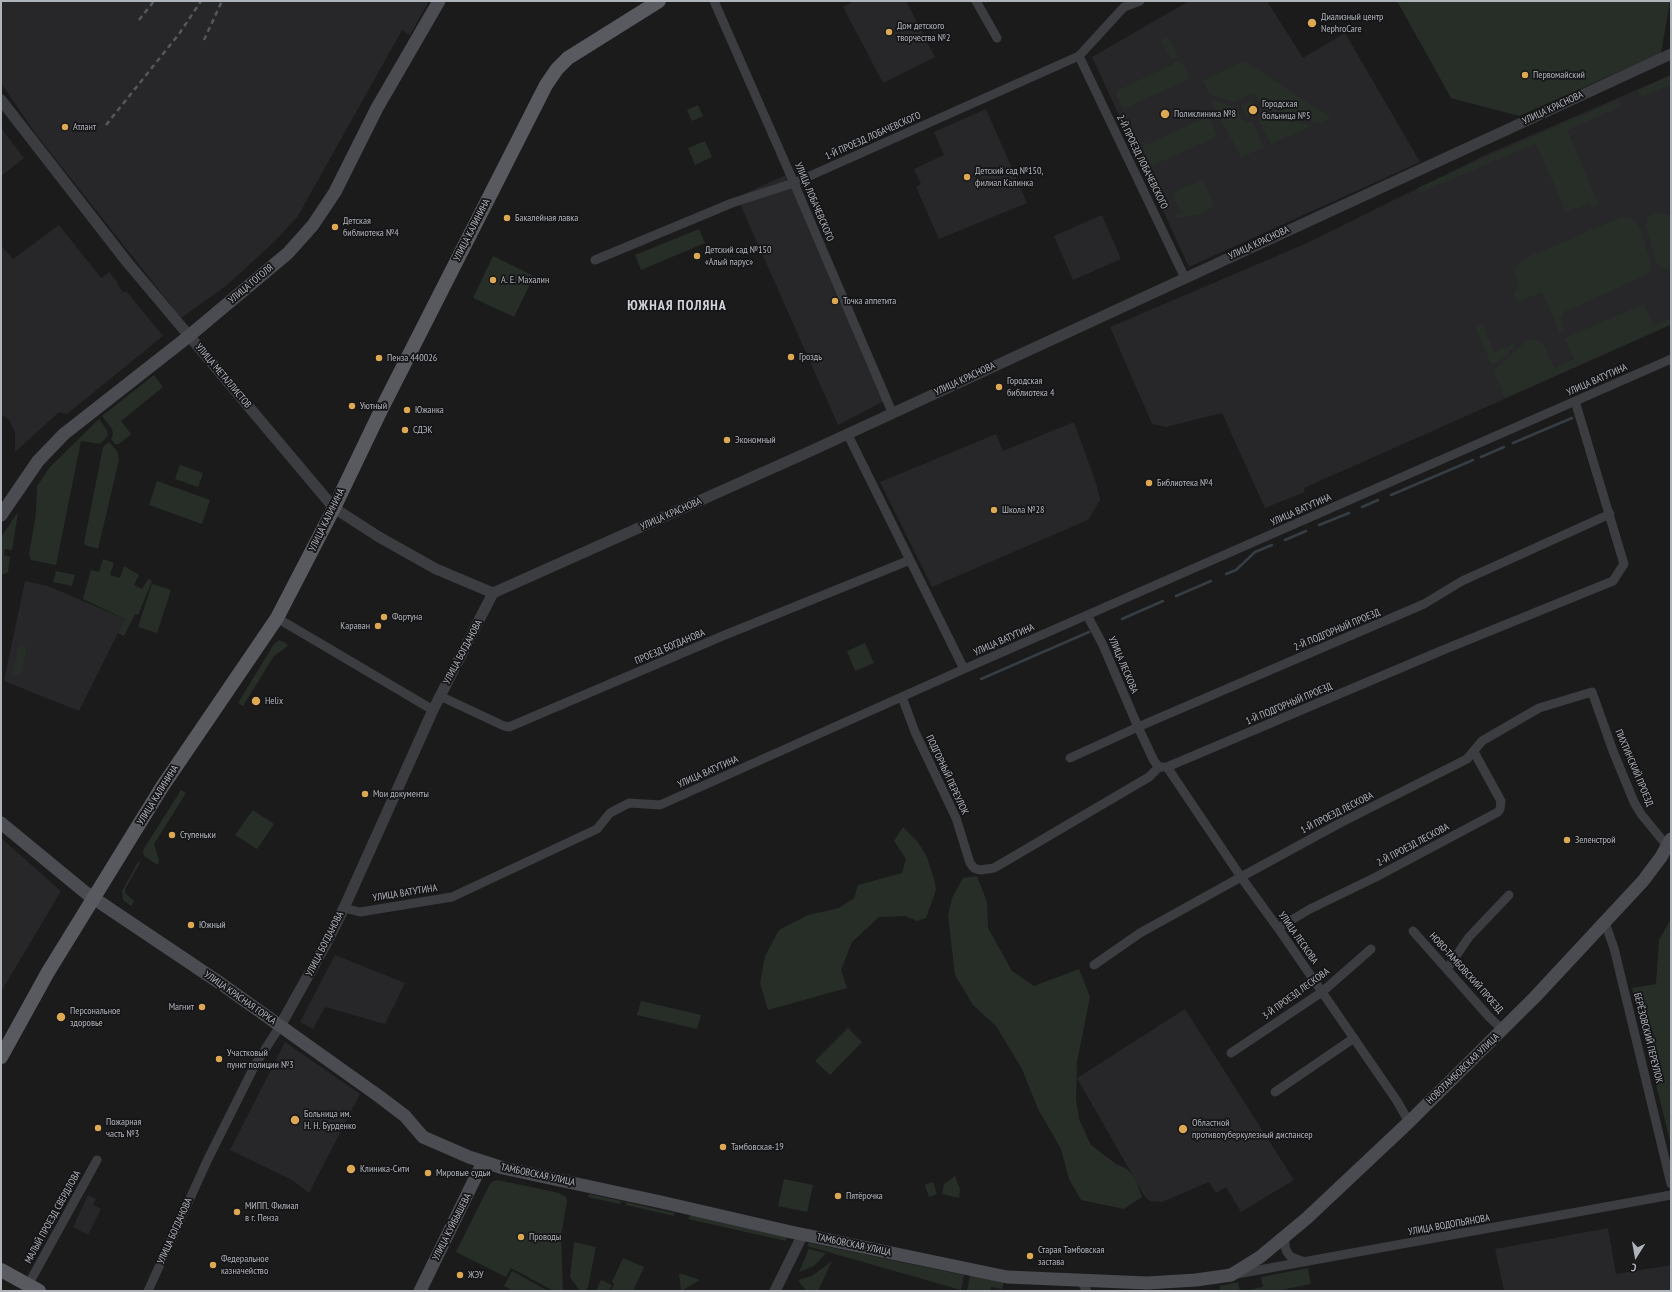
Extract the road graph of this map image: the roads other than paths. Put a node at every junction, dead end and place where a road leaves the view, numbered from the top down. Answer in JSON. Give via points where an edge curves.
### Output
{"nodes":[{"id":1,"x":439,"y":1,"type":"edge"},
{"id":2,"x":659,"y":1,"type":"edge"},
{"id":3,"x":714,"y":1,"type":"edge"},
{"id":4,"x":976,"y":1,"type":"edge"},
{"id":5,"x":1140,"y":1,"type":"edge"},
{"id":6,"x":997,"y":38,"type":"dead end"},
{"id":7,"x":1671,"y":54,"type":"edge"},
{"id":8,"x":1079,"y":56,"type":"junction"},
{"id":9,"x":1,"y":100,"type":"edge"},
{"id":10,"x":794,"y":183,"type":"junction"},
{"id":11,"x":594,"y":260,"type":"dead end"},
{"id":12,"x":1185,"y":278,"type":"junction"},
{"id":13,"x":189,"y":336,"type":"junction"},
{"id":14,"x":1671,"y":359,"type":"edge"},
{"id":15,"x":1575,"y":401,"type":"junction"},
{"id":16,"x":892,"y":412,"type":"junction"},
{"id":17,"x":847,"y":432,"type":"junction"},
{"id":18,"x":334,"y":508,"type":"junction"},
{"id":19,"x":1610,"y":514,"type":"junction"},
{"id":20,"x":1,"y":515,"type":"edge"},
{"id":21,"x":910,"y":560,"type":"junction"},
{"id":22,"x":493,"y":593,"type":"junction"},
{"id":23,"x":1087,"y":615,"type":"junction"},
{"id":24,"x":277,"y":618,"type":"junction"},
{"id":25,"x":964,"y":669,"type":"junction"},
{"id":26,"x":1592,"y":692,"type":"joint"},
{"id":27,"x":440,"y":696,"type":"junction"},
{"id":28,"x":902,"y":698,"type":"junction"},
{"id":29,"x":433,"y":710,"type":"junction"},
{"id":30,"x":1138,"y":727,"type":"junction"},
{"id":31,"x":1474,"y":752,"type":"junction"},
{"id":32,"x":1070,"y":758,"type":"dead end"},
{"id":33,"x":1163,"y":767,"type":"junction"},
{"id":34,"x":1,"y":823,"type":"edge"},
{"id":35,"x":1669,"y":843,"type":"edge"},
{"id":36,"x":970,"y":863,"type":"joint"},
{"id":37,"x":1241,"y":877,"type":"junction"},
{"id":38,"x":1509,"y":895,"type":"dead end"},
{"id":39,"x":94,"y":898,"type":"junction"},
{"id":40,"x":344,"y":908,"type":"junction"},
{"id":41,"x":1605,"y":922,"type":"junction"},
{"id":42,"x":1278,"y":928,"type":"junction"},
{"id":43,"x":1413,"y":930,"type":"dead end"},
{"id":44,"x":1371,"y":949,"type":"dead end"},
{"id":45,"x":1094,"y":965,"type":"dead end"},
{"id":46,"x":1447,"y":969,"type":"junction"},
{"id":47,"x":1322,"y":992,"type":"junction"},
{"id":48,"x":280,"y":1026,"type":"junction"},
{"id":49,"x":1503,"y":1030,"type":"junction"},
{"id":50,"x":1354,"y":1038,"type":"junction"},
{"id":51,"x":1231,"y":1053,"type":"dead end"},
{"id":52,"x":1,"y":1057,"type":"edge"},
{"id":53,"x":1275,"y":1092,"type":"dead end"},
{"id":54,"x":1409,"y":1122,"type":"junction"},
{"id":55,"x":97,"y":1160,"type":"dead end"},
{"id":56,"x":483,"y":1162,"type":"junction"},
{"id":57,"x":1671,"y":1184,"type":"edge"},
{"id":58,"x":1671,"y":1195,"type":"edge"},
{"id":59,"x":803,"y":1234,"type":"junction"},
{"id":60,"x":1285,"y":1235,"type":"junction"},
{"id":61,"x":1305,"y":1261,"type":"junction"},
{"id":62,"x":1,"y":1270,"type":"edge"},
{"id":63,"x":1231,"y":1275,"type":"junction"},
{"id":64,"x":1084,"y":1286,"type":"edge"},
{"id":65,"x":34,"y":1288,"type":"edge"},
{"id":66,"x":148,"y":1291,"type":"edge"},
{"id":67,"x":420,"y":1291,"type":"edge"},
{"id":68,"x":775,"y":1291,"type":"edge"}],
"edges":[{"from":1,"to":13,"type":"main road","name":"УЛИЦА ГОГОЛЯ","via":[[377,108],[335,192],[313,225],[288,253]]},
{"from":2,"to":18,"type":"main road","name":"УЛИЦА КАЛИНИНА","via":[[568,58],[546,85]]},
{"from":3,"to":10,"type":"street","name":"УЛИЦА ЛОБАЧЕВСКОГО"},
{"from":4,"to":6,"type":"street"},
{"from":5,"to":8,"type":"street","name":"1-Й ПРОЕЗД ЛОБАЧЕВСКОГО","via":[[1124,7]]},
{"from":7,"to":12,"type":"street","name":"УЛИЦА КРАСНОВА"},
{"from":8,"to":10,"type":"street","name":"1-Й ПРОЕЗД ЛОБАЧЕВСКОГО"},
{"from":8,"to":12,"type":"street","name":"2-Й ПРОЕЗД ЛОБАЧЕВСКОГО"},
{"from":9,"to":13,"type":"street","name":"УЛИЦА МЕТАЛЛИСТОВ","via":[[127,262]]},
{"from":10,"to":11,"type":"street","name":"1-Й ПРОЕЗД ЛОБАЧЕВСКОГО","via":[[732,203]]},
{"from":10,"to":16,"type":"street","name":"УЛИЦА ЛОБАЧЕВСКОГО"},
{"from":12,"to":16,"type":"street","name":"УЛИЦА КРАСНОВА"},
{"from":13,"to":18,"type":"street","name":"УЛИЦА МЕТАЛЛИСТОВ"},
{"from":13,"to":20,"type":"main road","name":"УЛИЦА ГОГОЛЯ","via":[[64,434],[38,461]]},
{"from":14,"to":15,"type":"street","name":"УЛИЦА ВАТУТИНА"},
{"from":15,"to":19,"type":"street"},
{"from":15,"to":23,"type":"street","name":"УЛИЦА ВАТУТИНА"},
{"from":16,"to":17,"type":"street","name":"УЛИЦА КРАСНОВА"},
{"from":17,"to":21,"type":"street"},
{"from":17,"to":22,"type":"street","name":"УЛИЦА КРАСНОВА"},
{"from":18,"to":22,"type":"street","name":"УЛИЦА МЕТАЛЛИСТОВ","via":[[436,569]]},
{"from":18,"to":24,"type":"main road","name":"УЛИЦА КАЛИНИНА"},
{"from":19,"to":30,"type":"street","name":"2-Й ПОДГОРНЫЙ ПРОЕЗД","via":[[1462,581],[1404,614]]},
{"from":19,"to":33,"type":"street","name":"1-Й ПОДГОРНЫЙ ПРОЕЗД","via":[[1624,564],[1613,581]]},
{"from":21,"to":25,"type":"street"},
{"from":21,"to":27,"type":"street","name":"ПРОЕЗД БОГДАНОВА","via":[[509,727]]},
{"from":22,"to":27,"type":"street","name":"УЛИЦА БОГДАНОВА"},
{"from":23,"to":25,"type":"street","name":"УЛИЦА ВАТУТИНА"},
{"from":23,"to":30,"type":"street","name":"УЛИЦА ЛЕСКОВА","via":[[1102,643]]},
{"from":24,"to":29,"type":"street"},
{"from":24,"to":39,"type":"main road","name":"УЛИЦА КАЛИНИНА","via":[[190,745]]},
{"from":25,"to":28,"type":"street","name":"УЛИЦА ВАТУТИНА"},
{"from":26,"to":31,"type":"street","name":"1-Й ПРОЕЗД ЛЕСКОВА","via":[[1539,708],[1482,741]]},
{"from":26,"to":35,"type":"street","name":"ПИХТИНСКИЙ ПРОЕЗД","via":[[1634,802],[1641,814]]},
{"from":27,"to":29,"type":"street","name":"УЛИЦА БОГДАНОВА"},
{"from":28,"to":36,"type":"street","name":"ПОДГОРНЫЙ ПЕРЕУЛОК","via":[[915,732],[956,818]]},
{"from":28,"to":40,"type":"street","name":"УЛИЦА ВАТУТИНА","via":[[660,805],[629,803],[610,813],[597,829],[452,896],[360,912]]},
{"from":29,"to":40,"type":"street","name":"УЛИЦА БОГДАНОВА"},
{"from":30,"to":32,"type":"street","name":"2-Й ПОДГОРНЫЙ ПРОЕЗД"},
{"from":30,"to":33,"type":"street","name":"УЛИЦА ЛЕСКОВА","via":[[1154,761]]},
{"from":31,"to":37,"type":"street","name":"1-Й ПРОЕЗД ЛЕСКОВА","via":[[1467,759],[1340,823]]},
{"from":31,"to":42,"type":"street","name":"2-Й ПРОЕЗД ЛЕСКОВА","via":[[1501,801],[1498,812]]},
{"from":33,"to":36,"type":"street","name":"1-Й ПОДГОРНЫЙ ПРОЕЗД","via":[[994,868],[980,870]]},
{"from":33,"to":37,"type":"street","name":"УЛИЦА ЛЕСКОВА"},
{"from":34,"to":39,"type":"main road","name":"УЛИЦА КРАСНАЯ ГОРКА"},
{"from":35,"to":41,"type":"main road","name":"НОВОТАМБОВСКАЯ УЛИЦА","via":[[1653,868]]},
{"from":37,"to":42,"type":"street","name":"УЛИЦА ЛЕСКОВА"},
{"from":37,"to":45,"type":"street","name":"1-Й ПРОЕЗД ЛЕСКОВА","via":[[1140,934]]},
{"from":38,"to":46,"type":"street","via":[[1472,934]]},
{"from":39,"to":48,"type":"main road","name":"УЛИЦА КРАСНАЯ ГОРКА","via":[[220,982]]},
{"from":39,"to":52,"type":"main road","name":"УЛИЦА КАЛИНИНА","via":[[48,972]]},
{"from":40,"to":48,"type":"street","name":"УЛИЦА БОГДАНОВА"},
{"from":41,"to":49,"type":"main road","name":"НОВОТАМБОВСКАЯ УЛИЦА"},
{"from":41,"to":57,"type":"street","name":"БЕРЁЗОВСКИЙ ПЕРЕУЛОК","via":[[1614,948]]},
{"from":42,"to":47,"type":"street","name":"УЛИЦА ЛЕСКОВА"},
{"from":43,"to":46,"type":"street","name":"НОВО-ТАМБОВСКИЙ ПРОЕЗД"},
{"from":44,"to":47,"type":"street","name":"3-Й ПРОЕЗД ЛЕСКОВА"},
{"from":46,"to":49,"type":"street","name":"НОВО-ТАМБОВСКИЙ ПРОЕЗД"},
{"from":47,"to":50,"type":"street","name":"УЛИЦА ЛЕСКОВА"},
{"from":47,"to":51,"type":"street","name":"3-Й ПРОЕЗД ЛЕСКОВА"},
{"from":48,"to":56,"type":"main road","name":"УЛИЦА КРАСНАЯ ГОРКА","via":[[405,1116],[425,1138]]},
{"from":48,"to":66,"type":"street","name":"УЛИЦА БОГДАНОВА","via":[[255,1065],[207,1161]]},
{"from":49,"to":54,"type":"main road","name":"НОВОТАМБОВСКАЯ УЛИЦА"},
{"from":50,"to":53,"type":"street"},
{"from":50,"to":54,"type":"street","name":"УЛИЦА ЛЕСКОВА"},
{"from":54,"to":60,"type":"main road","name":"НОВОТАМБОВСКАЯ УЛИЦА","via":[[1322,1205]]},
{"from":55,"to":65,"type":"street","name":"МАЛЫЙ ПРОЕЗД СВЕРДЛОВА"},
{"from":56,"to":59,"type":"main road","name":"ТАМБОВСКАЯ УЛИЦА"},
{"from":56,"to":67,"type":"main road","name":"УЛИЦА КУЙБЫШЕВА"},
{"from":58,"to":61,"type":"street","name":"УЛИЦА ВОДОПЬЯНОВА"},
{"from":59,"to":64,"type":"main road","name":"ТАМБОВСКАЯ УЛИЦА","via":[[1007,1277]]},
{"from":59,"to":68,"type":"street"},
{"from":60,"to":61,"type":"street","via":[[1287,1252],[1291,1257]]},
{"from":60,"to":63,"type":"main road","name":"НОВОТАМБОВСКАЯ УЛИЦА","via":[[1260,1257]]},
{"from":61,"to":63,"type":"street","name":"УЛИЦА ВОДОПЬЯНОВА"},
{"from":62,"to":65,"type":"main road"},
{"from":63,"to":64,"type":"main road","name":"ТАМБОВСКАЯ УЛИЦА","via":[[1196,1280]]}]}
